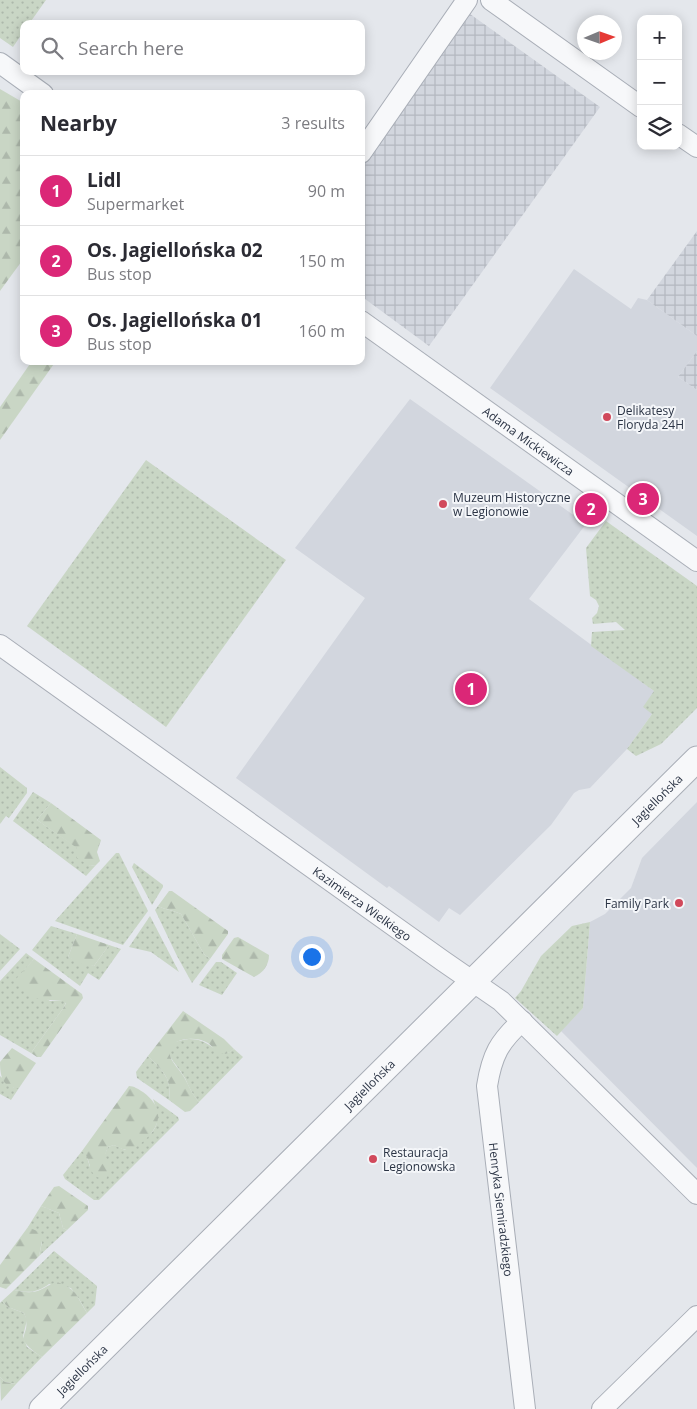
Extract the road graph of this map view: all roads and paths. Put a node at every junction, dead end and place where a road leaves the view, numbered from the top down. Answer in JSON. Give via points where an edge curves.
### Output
{"nodes":[{"id":1,"x":467,"y":0,"type":"edge"},
{"id":2,"x":491,"y":0,"type":"edge"},
{"id":3,"x":0,"y":63,"type":"edge"},
{"id":4,"x":37,"y":90,"type":"edge"},
{"id":5,"x":638,"y":105,"type":"edge"},
{"id":6,"x":682,"y":137,"type":"edge"},
{"id":7,"x":365,"y":147,"type":"edge"},
{"id":8,"x":697,"y":147,"type":"edge"},
{"id":9,"x":365,"y":324,"type":"edge"},
{"id":10,"x":697,"y":561,"type":"edge"},
{"id":11,"x":0,"y":645,"type":"edge"},
{"id":12,"x":697,"y":759,"type":"edge"},
{"id":13,"x":473,"y":981,"type":"junction"},
{"id":14,"x":522,"y":1021,"type":"junction"},
{"id":15,"x":697,"y":1194,"type":"edge"},
{"id":16,"x":697,"y":1316,"type":"edge"},
{"id":17,"x":42,"y":1409,"type":"edge"},
{"id":18,"x":525,"y":1409,"type":"edge"},
{"id":19,"x":602,"y":1409,"type":"edge"}],
"edges":[{"from":1,"to":7,"type":"street"},
{"from":2,"to":5,"type":"street"},
{"from":3,"to":4,"type":"street"},
{"from":6,"to":8,"type":"street"},
{"from":9,"to":10,"type":"street","name":"Adama Mickiewicza"},
{"from":11,"to":13,"type":"street","name":"Kazimierza Wielkiego"},
{"from":12,"to":13,"type":"street","name":"Jagiellońska"},
{"from":13,"to":14,"type":"street","name":"Kazimierza Wielkiego"},
{"from":13,"to":17,"type":"street","name":"Jagiellońska"},
{"from":14,"to":15,"type":"street","name":"Kazimierza Wielkiego"},
{"from":14,"to":18,"type":"street","name":"Henryka Siemiradzkiego","via":[[499,1047],[487,1086]]},
{"from":16,"to":19,"type":"street"}]}
